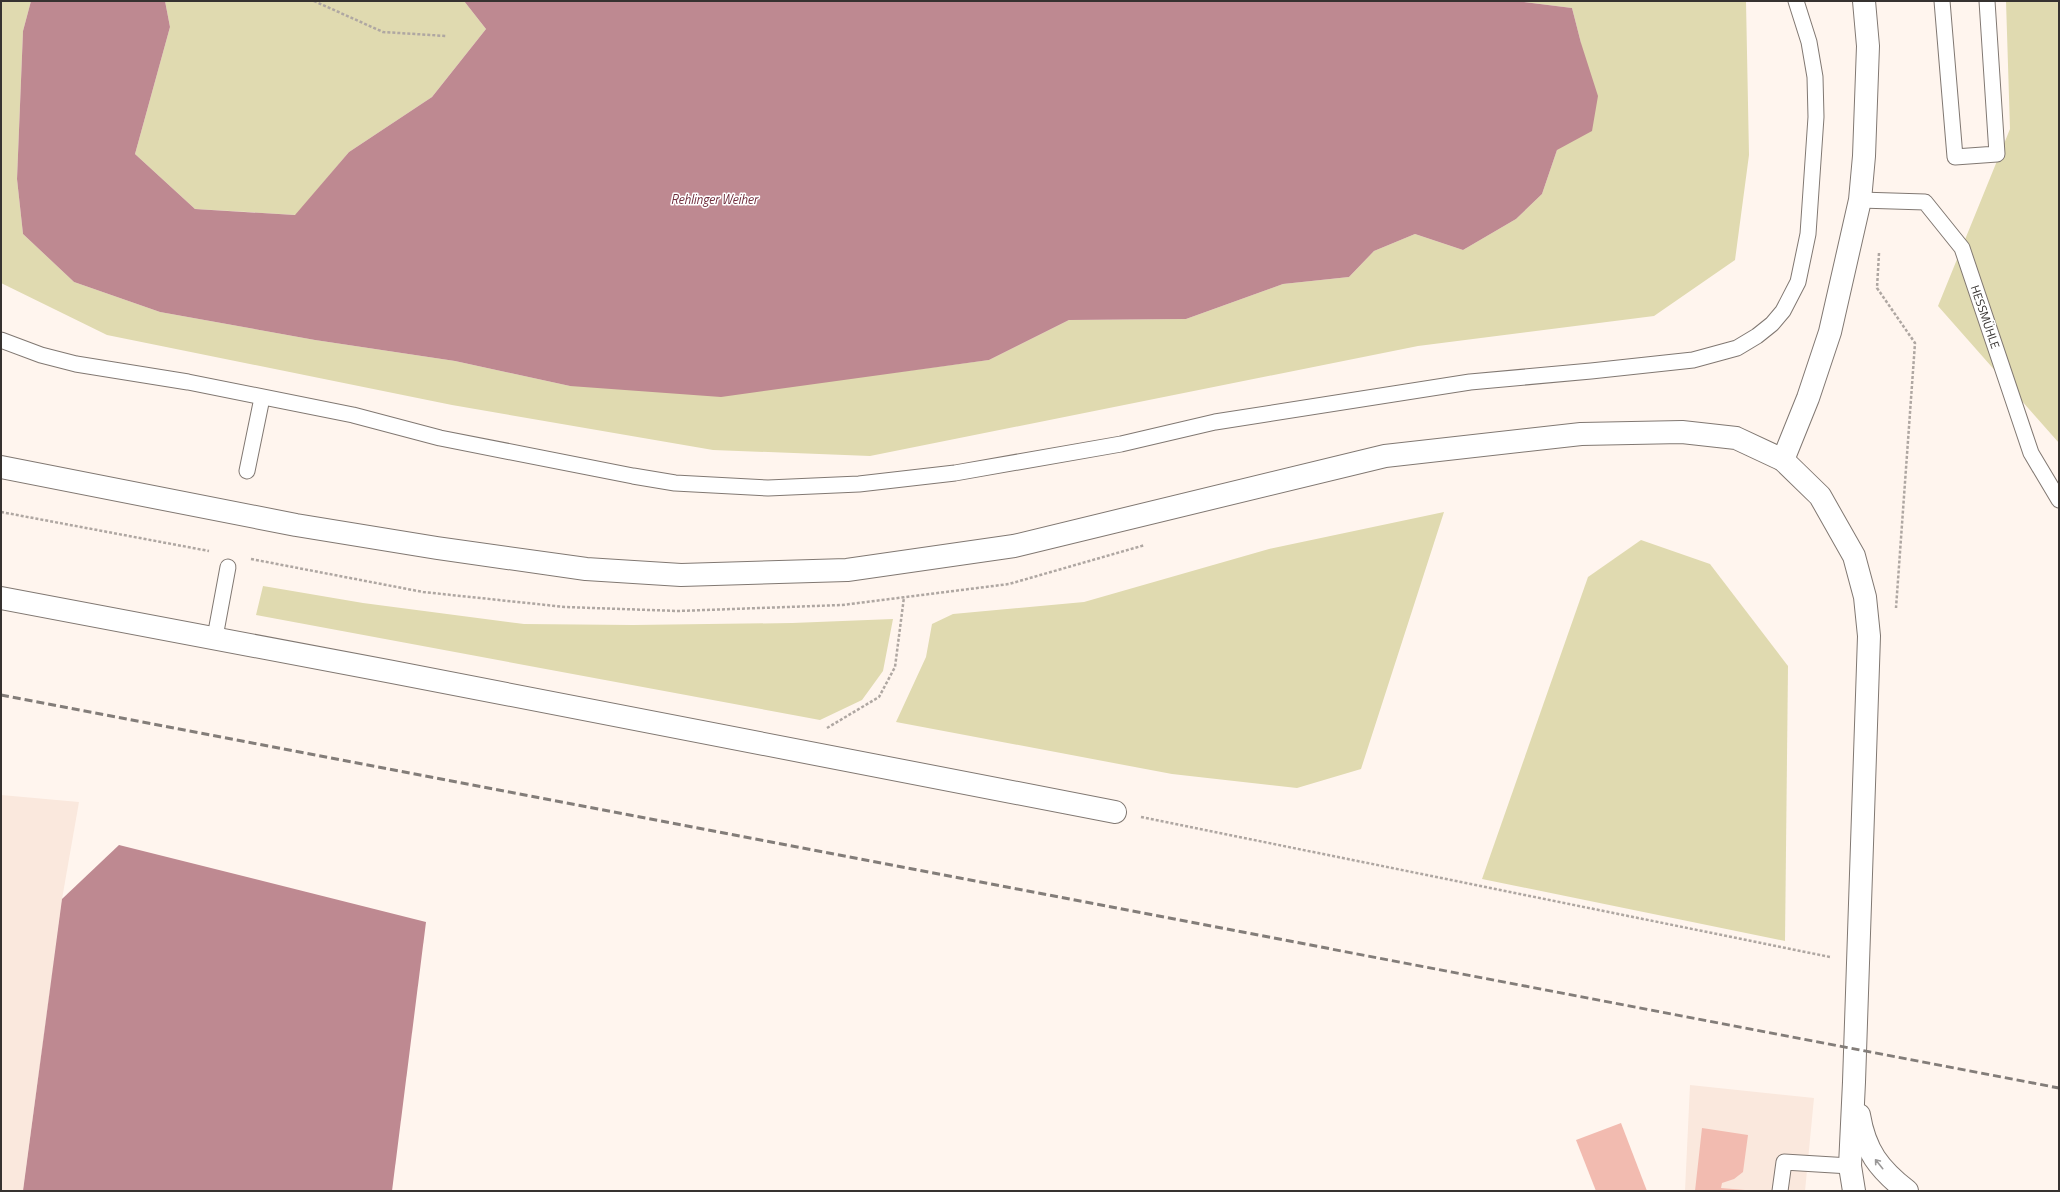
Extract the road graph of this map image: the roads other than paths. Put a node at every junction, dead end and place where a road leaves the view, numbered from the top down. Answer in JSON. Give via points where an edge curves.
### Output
{"nodes":[{"id":1,"x":1796,"y":1,"type":"edge"},
{"id":2,"x":1864,"y":1,"type":"edge"},
{"id":3,"x":1942,"y":1,"type":"edge"},
{"id":4,"x":1987,"y":1,"type":"edge"},
{"id":5,"x":1860,"y":200,"type":"junction"},
{"id":6,"x":1,"y":340,"type":"edge"},
{"id":7,"x":262,"y":398,"type":"junction"},
{"id":8,"x":1783,"y":460,"type":"junction"},
{"id":9,"x":1,"y":467,"type":"edge"},
{"id":10,"x":247,"y":471,"type":"dead end"},
{"id":11,"x":2059,"y":500,"type":"edge"},
{"id":12,"x":228,"y":567,"type":"dead end"},
{"id":13,"x":1,"y":598,"type":"edge"},
{"id":14,"x":215,"y":637,"type":"junction"},
{"id":15,"x":1115,"y":812,"type":"road end"},
{"id":16,"x":1854,"y":1082,"type":"junction"},
{"id":17,"x":1850,"y":1166,"type":"junction"},
{"id":18,"x":1780,"y":1191,"type":"edge"},
{"id":19,"x":1854,"y":1191,"type":"edge"},
{"id":20,"x":1907,"y":1191,"type":"edge"}],
"edges":[{"from":1,"to":7,"type":"lane","via":[[1809,42],[1816,110],[1808,234],[1803,261],[1791,298],[1772,324],[1737,348],[1693,360],[1470,382],[1215,422],[1121,444],[1031,461],[955,473],[806,488],[730,487],[633,476],[440,438],[353,415]]},
{"from":2,"to":5,"type":"main road","via":[[1868,46]]},
{"from":3,"to":4,"type":"lane","via":[[1955,157],[1997,154]]},
{"from":5,"to":8,"type":"main road","via":[[1830,332],[1808,398]]},
{"from":5,"to":11,"type":"lane","name":"HESSMÜHLE","via":[[1925,202],[1962,248],[2031,453]]},
{"from":6,"to":7,"type":"lane","via":[[41,355],[76,364],[188,382]]},
{"from":7,"to":10,"type":"lane"},
{"from":8,"to":9,"type":"main road","via":[[1736,438],[1682,432],[1581,434],[1385,456],[1006,547],[846,570],[680,575],[586,569],[406,543],[296,525]]},
{"from":8,"to":16,"type":"main road","via":[[1820,496],[1854,556],[1865,597],[1869,636]]},
{"from":12,"to":14,"type":"lane"},
{"from":13,"to":14,"type":"main road"},
{"from":14,"to":15,"type":"main road"},
{"from":16,"to":17,"type":"main road"},
{"from":20,"to":16,"type":"main road","one_way":true,"via":[[1877,1164],[1862,1136]]},
{"from":17,"to":18,"type":"lane","via":[[1784,1162]]},
{"from":17,"to":19,"type":"main road"}]}
